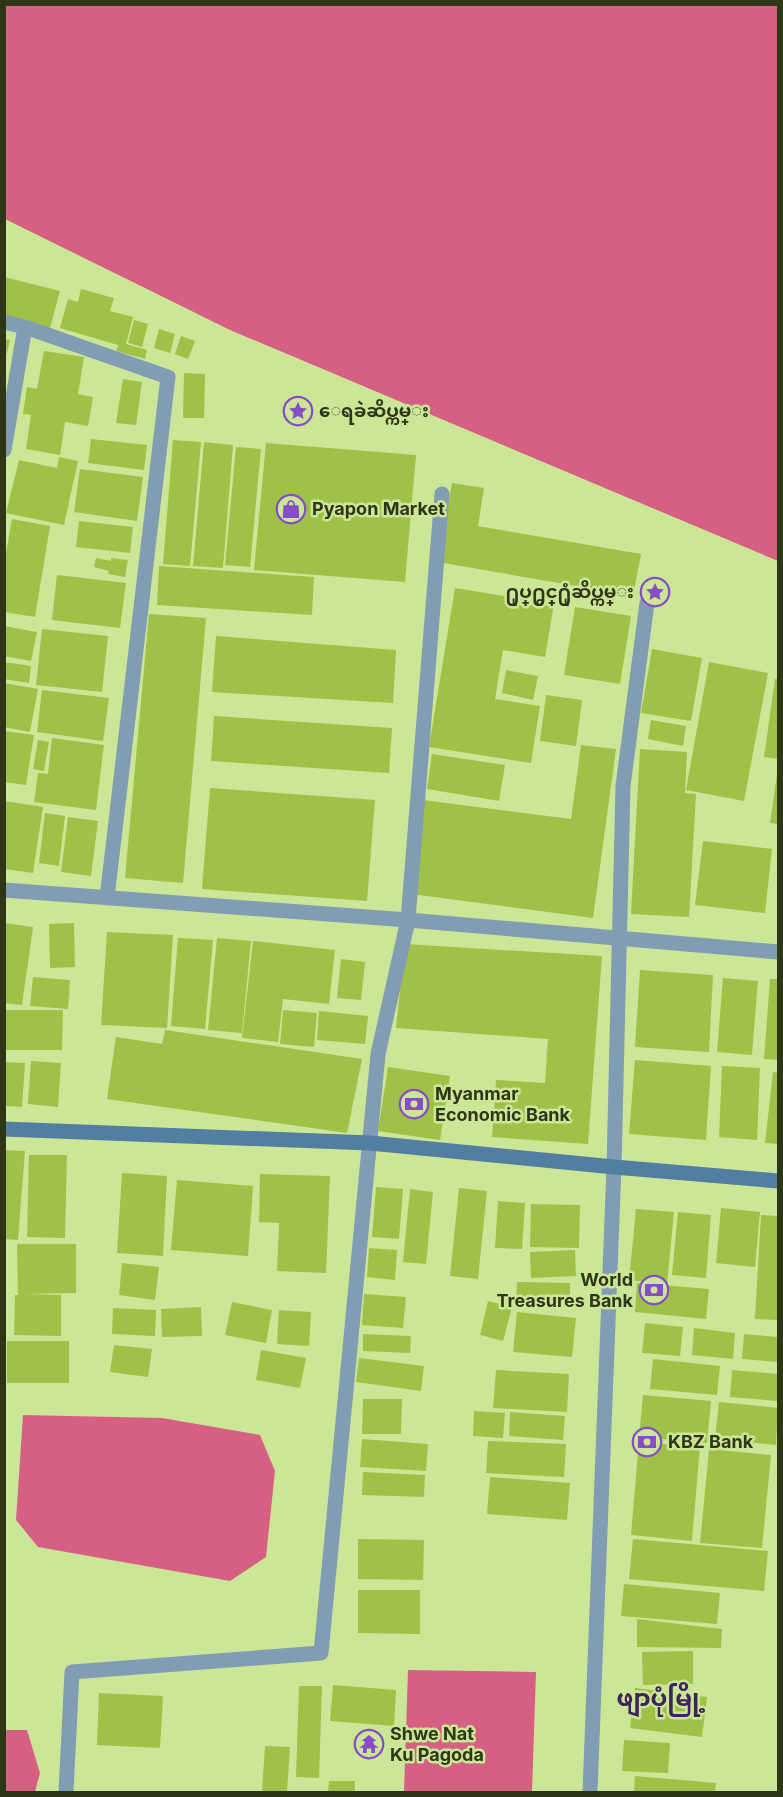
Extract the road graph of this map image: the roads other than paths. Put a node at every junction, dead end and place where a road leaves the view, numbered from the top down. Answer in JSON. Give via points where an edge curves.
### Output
{"nodes":[{"id":1,"x":4,"y":322,"type":"edge"},
{"id":2,"x":25,"y":327,"type":"junction"},
{"id":3,"x":4,"y":450,"type":"edge"},
{"id":4,"x":442,"y":494,"type":"dead end"},
{"id":5,"x":647,"y":603,"type":"dead end"},
{"id":6,"x":4,"y":890,"type":"edge"},
{"id":7,"x":107,"y":898,"type":"junction"},
{"id":8,"x":408,"y":920,"type":"junction"},
{"id":9,"x":619,"y":940,"type":"junction"},
{"id":10,"x":778,"y":952,"type":"edge"},
{"id":11,"x":4,"y":1129,"type":"edge"},
{"id":12,"x":370,"y":1143,"type":"junction"},
{"id":13,"x":614,"y":1167,"type":"junction"},
{"id":14,"x":778,"y":1181,"type":"edge"},
{"id":15,"x":66,"y":1792,"type":"edge"},
{"id":16,"x":590,"y":1792,"type":"edge"}],
"edges":[{"from":1,"to":2,"type":"street"},
{"from":2,"to":3,"type":"street"},
{"from":2,"to":7,"type":"street","via":[[168,377]]},
{"from":4,"to":8,"type":"street"},
{"from":5,"to":9,"type":"street","via":[[623,786]]},
{"from":6,"to":7,"type":"street"},
{"from":7,"to":8,"type":"street"},
{"from":8,"to":9,"type":"street"},
{"from":8,"to":12,"type":"street","via":[[378,1054]]},
{"from":9,"to":10,"type":"street"},
{"from":9,"to":13,"type":"street"},
{"from":11,"to":12,"type":"main road"},
{"from":12,"to":13,"type":"main road"},
{"from":12,"to":15,"type":"street","via":[[321,1653],[72,1672]]},
{"from":13,"to":14,"type":"main road"},
{"from":13,"to":16,"type":"street"}]}
